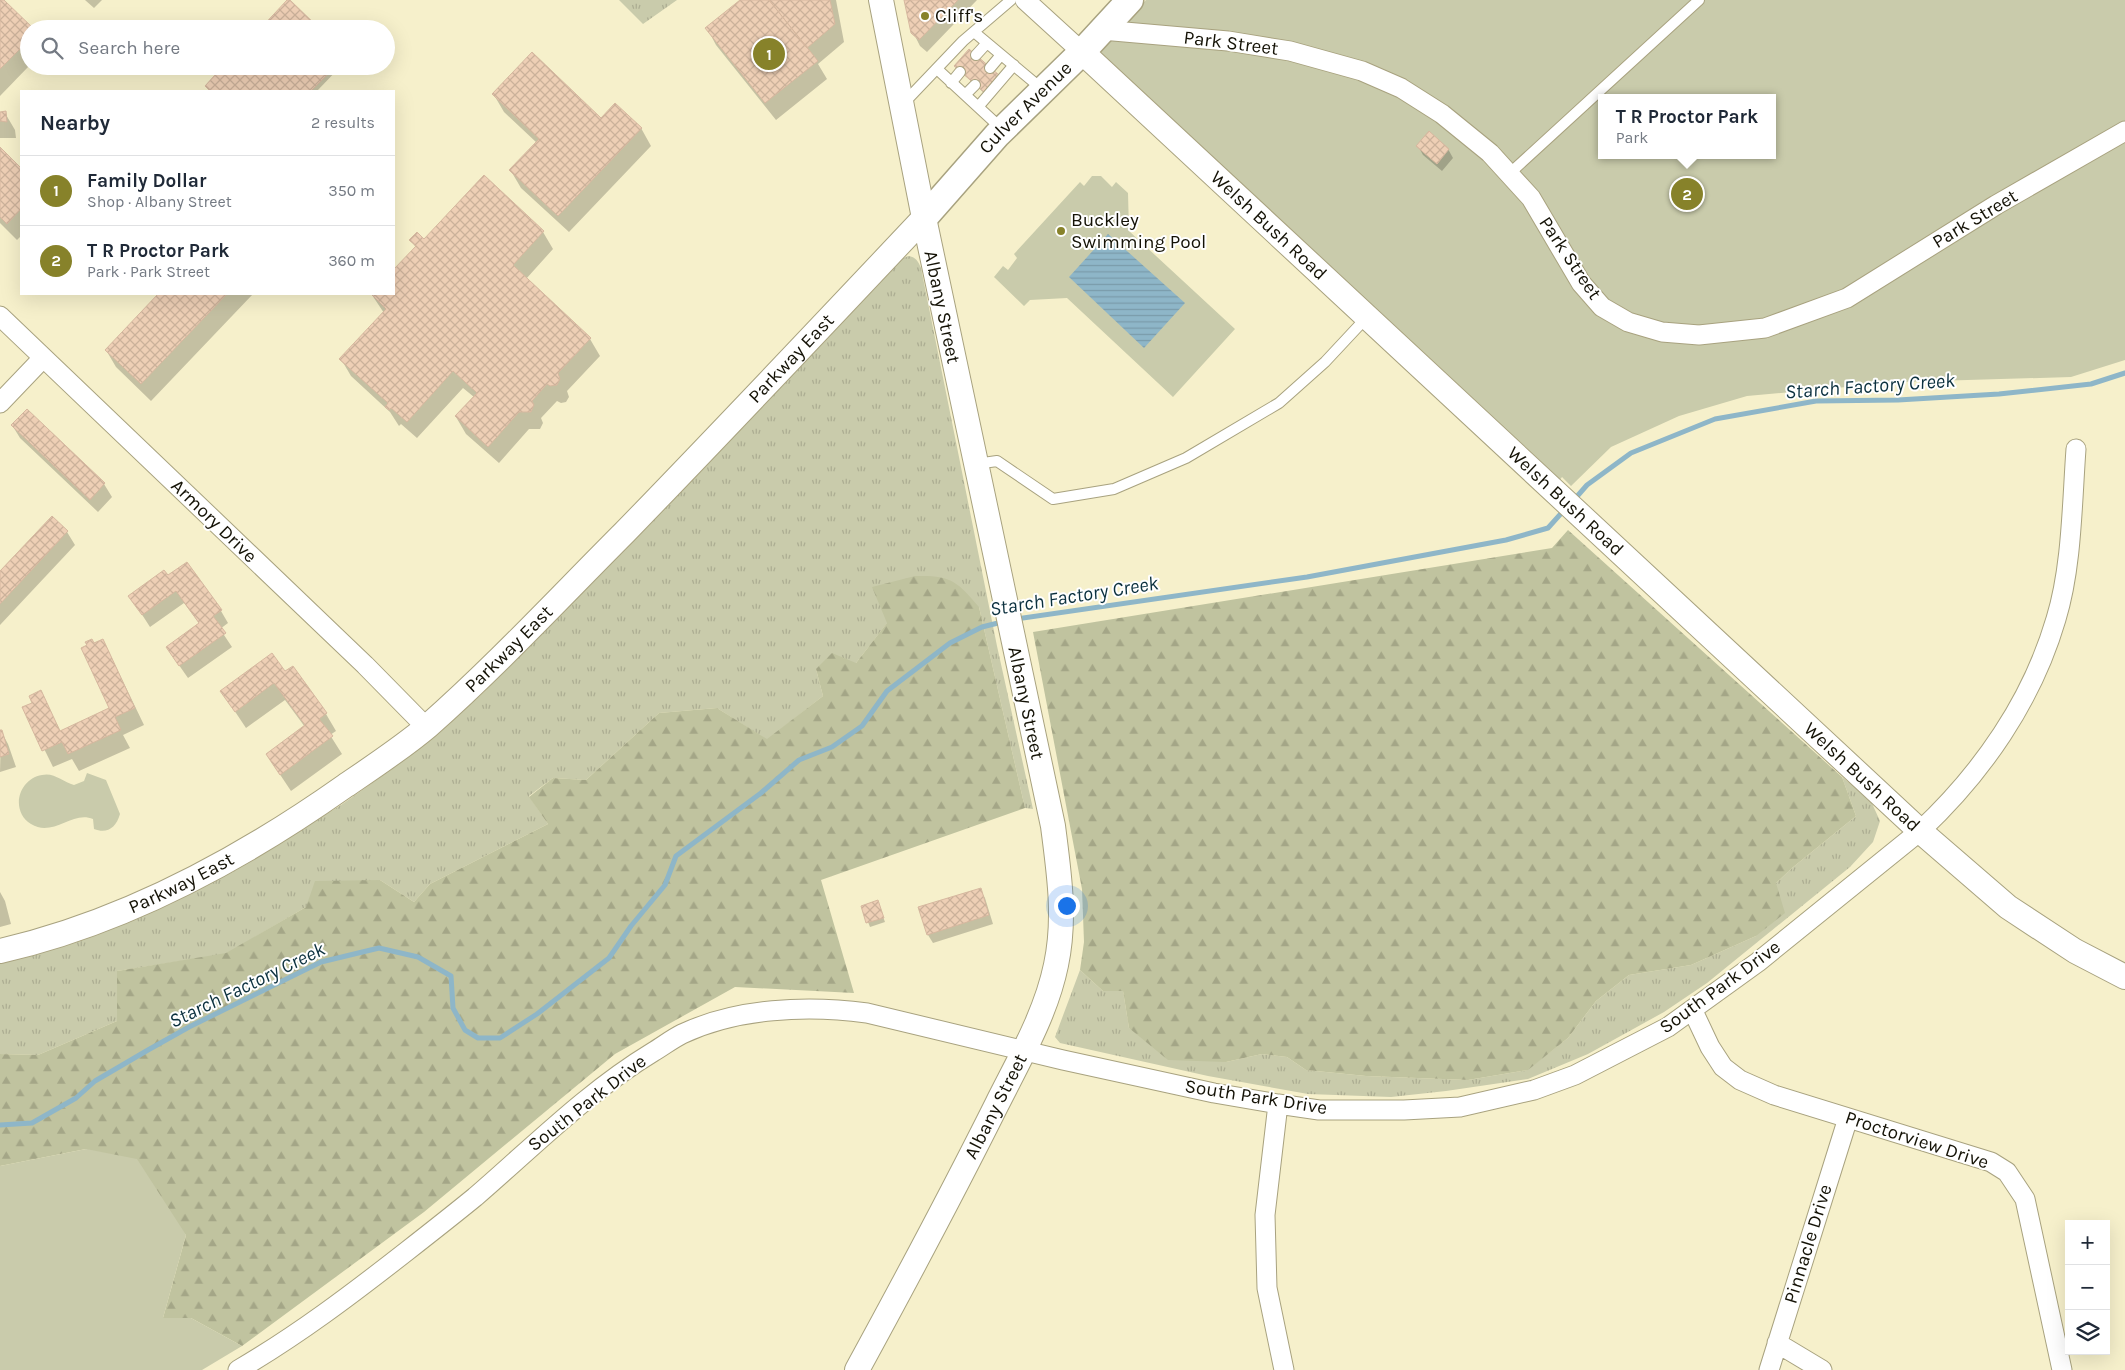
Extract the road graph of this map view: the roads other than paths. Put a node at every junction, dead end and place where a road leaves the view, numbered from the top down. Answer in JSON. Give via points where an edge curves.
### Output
{"nodes":[{"id":1,"x":881,"y":0,"type":"edge"},
{"id":2,"x":1011,"y":0,"type":"edge"},
{"id":3,"x":1025,"y":0,"type":"edge"},
{"id":4,"x":1130,"y":0,"type":"edge"},
{"id":5,"x":1699,"y":0,"type":"edge"},
{"id":6,"x":1102,"y":30,"type":"junction"},
{"id":7,"x":974,"y":32,"type":"junction"},
{"id":8,"x":987,"y":43,"type":"junction"},
{"id":9,"x":1082,"y":52,"type":"junction"},
{"id":10,"x":1001,"y":54,"type":"junction"},
{"id":11,"x":976,"y":55,"type":"dead end"},
{"id":12,"x":1014,"y":65,"type":"junction"},
{"id":13,"x":990,"y":68,"type":"dead end"},
{"id":14,"x":936,"y":69,"type":"junction"},
{"id":15,"x":960,"y":72,"type":"dead end"},
{"id":16,"x":951,"y":83,"type":"junction"},
{"id":17,"x":975,"y":85,"type":"dead end"},
{"id":18,"x":1043,"y":90,"type":"junction"},
{"id":19,"x":965,"y":95,"type":"junction"},
{"id":20,"x":902,"y":105,"type":"junction"},
{"id":21,"x":978,"y":107,"type":"junction"},
{"id":22,"x":1003,"y":130,"type":"junction"},
{"id":23,"x":2125,"y":131,"type":"edge"},
{"id":24,"x":1509,"y":174,"type":"junction"},
{"id":25,"x":924,"y":218,"type":"junction"},
{"id":26,"x":0,"y":316,"type":"edge"},
{"id":27,"x":1367,"y":317,"type":"junction"},
{"id":28,"x":43,"y":358,"type":"junction"},
{"id":29,"x":0,"y":403,"type":"edge"},
{"id":30,"x":2076,"y":449,"type":"dead end"},
{"id":31,"x":975,"y":464,"type":"junction"},
{"id":32,"x":426,"y":727,"type":"junction"},
{"id":33,"x":1920,"y":831,"type":"junction"},
{"id":34,"x":0,"y":951,"type":"edge"},
{"id":35,"x":2125,"y":977,"type":"edge"},
{"id":36,"x":1693,"y":1010,"type":"junction"},
{"id":37,"x":1024,"y":1050,"type":"junction"},
{"id":38,"x":1278,"y":1104,"type":"junction"},
{"id":39,"x":1848,"y":1118,"type":"junction"},
{"id":40,"x":1777,"y":1343,"type":"junction"},
{"id":41,"x":238,"y":1370,"type":"edge"},
{"id":42,"x":857,"y":1370,"type":"edge"},
{"id":43,"x":1284,"y":1370,"type":"edge"},
{"id":44,"x":1769,"y":1370,"type":"edge"},
{"id":45,"x":1822,"y":1370,"type":"edge"},
{"id":46,"x":2062,"y":1370,"type":"edge"}],
"edges":[{"from":1,"to":20,"type":"street","name":"Albany Street"},
{"from":2,"to":7,"type":"lane"},
{"from":3,"to":9,"type":"street","name":"Welsh Bush Road"},
{"from":4,"to":6,"type":"main road","name":"Culver Avenue"},
{"from":5,"to":24,"type":"lane"},
{"from":6,"to":9,"type":"main road","name":"Culver Avenue"},
{"from":6,"to":24,"type":"street","name":"Park Street","via":[[1228,41],[1290,51],[1362,71],[1401,88],[1442,114],[1490,153]]},
{"from":7,"to":8,"type":"lane"},
{"from":7,"to":14,"type":"lane"},
{"from":8,"to":10,"type":"lane"},
{"from":8,"to":11,"type":"lane"},
{"from":9,"to":18,"type":"main road","name":"Culver Avenue"},
{"from":9,"to":27,"type":"street","name":"Welsh Bush Road"},
{"from":10,"to":12,"type":"lane"},
{"from":10,"to":13,"type":"lane"},
{"from":12,"to":18,"type":"lane"},
{"from":12,"to":21,"type":"lane"},
{"from":14,"to":16,"type":"lane"},
{"from":14,"to":20,"type":"lane"},
{"from":15,"to":16,"type":"lane"},
{"from":16,"to":19,"type":"lane"},
{"from":17,"to":19,"type":"lane"},
{"from":18,"to":22,"type":"main road","name":"Culver Avenue"},
{"from":19,"to":21,"type":"lane"},
{"from":20,"to":25,"type":"street","name":"Albany Street"},
{"from":21,"to":22,"type":"lane"},
{"from":22,"to":25,"type":"main road","name":"Culver Avenue"},
{"from":23,"to":24,"type":"street","name":"Park Street","via":[[1996,205],[1847,298],[1765,328],[1698,335],[1662,332],[1628,322],[1602,307],[1581,283],[1531,198]]},
{"from":25,"to":31,"type":"street","name":"Albany Street"},
{"from":25,"to":32,"type":"street","name":"Parkway East","via":[[711,444],[490,669]]},
{"from":26,"to":28,"type":"street","name":"Armory Drive"},
{"from":27,"to":31,"type":"lane","via":[[1326,362],[1278,403],[1186,458],[1114,489],[1053,498],[997,462]]},
{"from":27,"to":33,"type":"street","name":"Welsh Bush Road"},
{"from":28,"to":29,"type":"street"},
{"from":28,"to":32,"type":"street","name":"Armory Drive"},
{"from":30,"to":33,"type":"street","name":"South Park Drive","via":[[2066,572],[2056,618],[2028,692],[2000,739],[1939,813]]},
{"from":31,"to":37,"type":"street","name":"Albany Street","via":[[1052,826],[1062,892],[1062,923],[1056,966],[1041,1013]]},
{"from":32,"to":34,"type":"street","name":"Parkway East","via":[[301,817],[196,878],[114,914]]},
{"from":33,"to":35,"type":"street","name":"Welsh Bush Road","via":[[2008,907],[2075,951]]},
{"from":33,"to":36,"type":"street","name":"South Park Drive","via":[[1758,962]]},
{"from":36,"to":38,"type":"street","name":"South Park Drive","via":[[1668,1027],[1576,1075],[1534,1090],[1460,1106],[1404,1110],[1318,1110]]},
{"from":36,"to":39,"type":"street","name":"Proctorview Drive","via":[[1714,1054],[1723,1067],[1740,1080],[1774,1095]]},
{"from":37,"to":38,"type":"street","name":"South Park Drive","via":[[1091,1067]]},
{"from":37,"to":41,"type":"street","name":"South Park Drive","via":[[840,1009],[766,1012],[724,1019],[682,1034],[626,1068],[561,1120],[474,1198],[338,1306]]},
{"from":37,"to":42,"type":"street","name":"Albany Street","via":[[941,1216]]},
{"from":38,"to":43,"type":"street","via":[[1265,1215],[1267,1288]]},
{"from":39,"to":40,"type":"street","name":"Pinnacle Drive"},
{"from":39,"to":46,"type":"street","name":"Proctorview Drive","via":[[1991,1162],[2007,1172],[2025,1199]]},
{"from":40,"to":44,"type":"street","name":"Pinnacle Drive"},
{"from":40,"to":45,"type":"street"}]}
